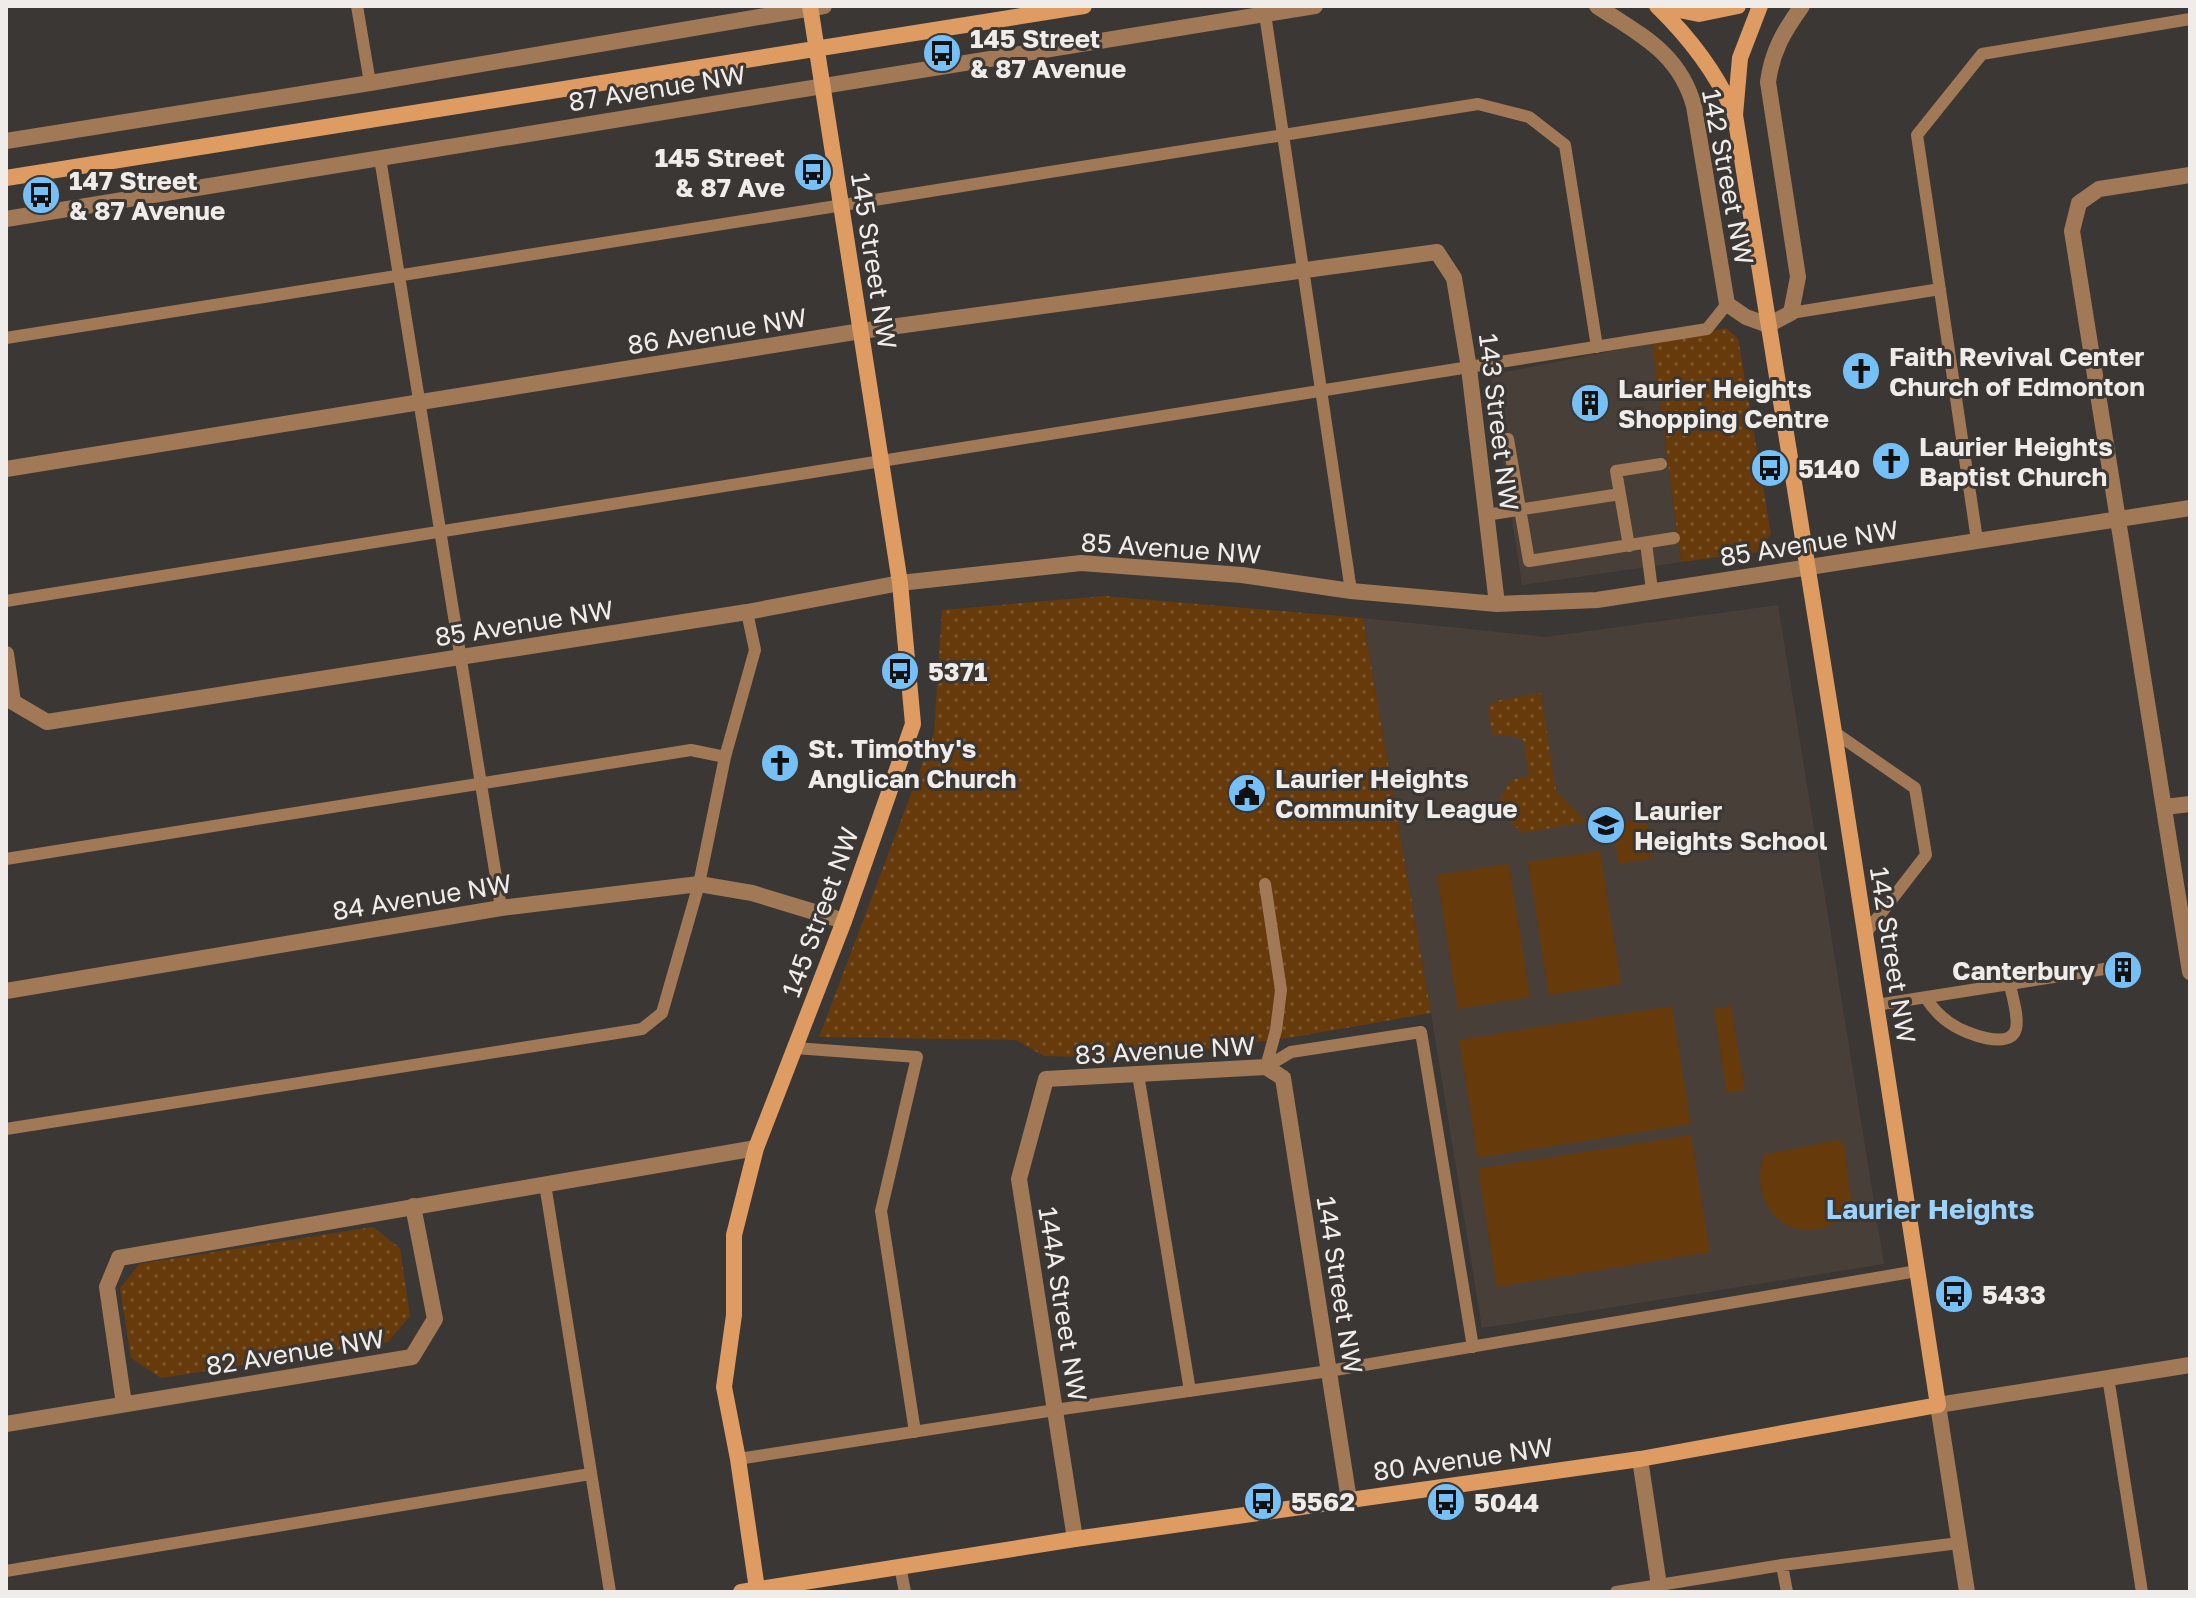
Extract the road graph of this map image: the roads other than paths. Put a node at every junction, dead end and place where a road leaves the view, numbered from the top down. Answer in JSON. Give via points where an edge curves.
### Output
{"nodes":[{"id":1,"x":357,"y":6,"type":"edge"},
{"id":2,"x":1084,"y":6,"type":"edge"},
{"id":3,"x":1315,"y":6,"type":"edge"},
{"id":4,"x":1597,"y":6,"type":"edge"},
{"id":5,"x":1657,"y":6,"type":"edge"},
{"id":6,"x":1738,"y":6,"type":"edge"},
{"id":7,"x":1760,"y":6,"type":"edge"},
{"id":8,"x":1802,"y":6,"type":"edge"},
{"id":9,"x":815,"y":7,"type":"edge"},
{"id":10,"x":1265,"y":14,"type":"junction"},
{"id":11,"x":2190,"y":19,"type":"edge"},
{"id":12,"x":816,"y":48,"type":"junction"},
{"id":13,"x":370,"y":83,"type":"junction"},
{"id":14,"x":822,"y":86,"type":"junction"},
{"id":15,"x":1735,"y":115,"type":"junction"},
{"id":16,"x":1284,"y":136,"type":"junction"},
{"id":17,"x":6,"y":141,"type":"edge"},
{"id":18,"x":380,"y":158,"type":"junction"},
{"id":19,"x":2190,"y":175,"type":"edge"},
{"id":20,"x":6,"y":178,"type":"edge"},
{"id":21,"x":842,"y":206,"type":"junction"},
{"id":22,"x":6,"y":219,"type":"edge"},
{"id":23,"x":1437,"y":252,"type":"joint"},
{"id":24,"x":1305,"y":271,"type":"junction"},
{"id":25,"x":399,"y":276,"type":"junction"},
{"id":26,"x":1940,"y":289,"type":"junction"},
{"id":27,"x":1727,"y":304,"type":"junction"},
{"id":28,"x":1791,"y":313,"type":"junction"},
{"id":29,"x":1768,"y":325,"type":"junction"},
{"id":30,"x":861,"y":331,"type":"junction"},
{"id":31,"x":6,"y":338,"type":"edge"},
{"id":32,"x":1597,"y":347,"type":"junction"},
{"id":33,"x":1469,"y":368,"type":"junction"},
{"id":34,"x":1321,"y":391,"type":"junction"},
{"id":35,"x":420,"y":404,"type":"junction"},
{"id":36,"x":1508,"y":439,"type":"dead end"},
{"id":37,"x":881,"y":460,"type":"junction"},
{"id":38,"x":1661,"y":464,"type":"dead end"},
{"id":39,"x":6,"y":469,"type":"edge"},
{"id":40,"x":1620,"y":494,"type":"junction"},
{"id":41,"x":2190,"y":508,"type":"edge"},
{"id":42,"x":1519,"y":509,"type":"junction"},
{"id":43,"x":1486,"y":515,"type":"junction"},
{"id":44,"x":2117,"y":520,"type":"junction"},
{"id":45,"x":440,"y":531,"type":"junction"},
{"id":46,"x":1674,"y":538,"type":"dead end"},
{"id":47,"x":1977,"y":540,"type":"junction"},
{"id":48,"x":1646,"y":543,"type":"junction"},
{"id":49,"x":1629,"y":546,"type":"junction"},
{"id":50,"x":1806,"y":569,"type":"junction"},
{"id":51,"x":900,"y":583,"type":"junction"},
{"id":52,"x":1652,"y":590,"type":"junction"},
{"id":53,"x":1351,"y":591,"type":"junction"},
{"id":54,"x":6,"y":601,"type":"edge"},
{"id":55,"x":1497,"y":604,"type":"junction"},
{"id":56,"x":747,"y":612,"type":"junction"},
{"id":57,"x":6,"y":654,"type":"edge"},
{"id":58,"x":460,"y":657,"type":"junction"},
{"id":59,"x":1834,"y":732,"type":"junction"},
{"id":60,"x":725,"y":757,"type":"junction"},
{"id":61,"x":480,"y":783,"type":"junction"},
{"id":62,"x":2190,"y":804,"type":"edge"},
{"id":63,"x":2165,"y":807,"type":"junction"},
{"id":64,"x":6,"y":859,"type":"edge"},
{"id":65,"x":699,"y":884,"type":"junction"},
{"id":66,"x":1265,"y":884,"type":"dead end"},
{"id":67,"x":501,"y":908,"type":"junction"},
{"id":68,"x":844,"y":921,"type":"junction"},
{"id":69,"x":1865,"y":934,"type":"junction"},
{"id":70,"x":2104,"y":969,"type":"dead end"},
{"id":71,"x":2190,"y":972,"type":"edge"},
{"id":72,"x":2010,"y":984,"type":"junction"},
{"id":73,"x":6,"y":991,"type":"edge"},
{"id":74,"x":1926,"y":998,"type":"junction"},
{"id":75,"x":1876,"y":1005,"type":"junction"},
{"id":76,"x":795,"y":1048,"type":"junction"},
{"id":77,"x":1266,"y":1067,"type":"junction"},
{"id":78,"x":1138,"y":1074,"type":"junction"},
{"id":79,"x":1283,"y":1078,"type":"joint"},
{"id":80,"x":1046,"y":1079,"type":"joint"},
{"id":81,"x":6,"y":1129,"type":"edge"},
{"id":82,"x":756,"y":1148,"type":"junction"},
{"id":83,"x":545,"y":1184,"type":"junction"},
{"id":84,"x":413,"y":1206,"type":"junction"},
{"id":85,"x":1917,"y":1271,"type":"junction"},
{"id":86,"x":1473,"y":1347,"type":"junction"},
{"id":87,"x":2190,"y":1365,"type":"edge"},
{"id":88,"x":1329,"y":1371,"type":"junction"},
{"id":89,"x":2108,"y":1377,"type":"junction"},
{"id":90,"x":1190,"y":1391,"type":"junction"},
{"id":91,"x":124,"y":1404,"type":"junction"},
{"id":92,"x":1938,"y":1405,"type":"junction"},
{"id":93,"x":1055,"y":1410,"type":"junction"},
{"id":94,"x":6,"y":1424,"type":"edge"},
{"id":95,"x":915,"y":1432,"type":"junction"},
{"id":96,"x":738,"y":1459,"type":"junction"},
{"id":97,"x":1640,"y":1459,"type":"junction"},
{"id":98,"x":590,"y":1474,"type":"junction"},
{"id":99,"x":1349,"y":1500,"type":"junction"},
{"id":100,"x":1075,"y":1539,"type":"junction"},
{"id":101,"x":1959,"y":1543,"type":"junction"},
{"id":102,"x":1782,"y":1565,"type":"junction"},
{"id":103,"x":900,"y":1566,"type":"junction"},
{"id":104,"x":6,"y":1571,"type":"edge"},
{"id":105,"x":1659,"y":1588,"type":"edge"},
{"id":106,"x":752,"y":1591,"type":"edge"},
{"id":107,"x":610,"y":1592,"type":"edge"},
{"id":108,"x":905,"y":1592,"type":"edge"},
{"id":109,"x":1616,"y":1592,"type":"edge"},
{"id":110,"x":1787,"y":1592,"type":"edge"},
{"id":111,"x":1967,"y":1592,"type":"edge"},
{"id":112,"x":2142,"y":1592,"type":"edge"}],
"edges":[{"from":1,"to":13,"type":"lane"},
{"from":2,"to":12,"type":"street","name":"87 Avenue NW"},
{"from":3,"to":10,"type":"street","name":"87 Avenue NW"},
{"from":4,"to":27,"type":"street","name":"142 Street NW","via":[[1668,56],[1690,92]]},
{"from":5,"to":6,"type":"street","via":[[1699,14]]},
{"from":5,"to":15,"type":"street","name":"142 Street NW","via":[[1697,49]]},
{"from":7,"to":15,"type":"street","name":"142 Street NW","via":[[1740,58]]},
{"from":8,"to":28,"type":"street","name":"142 Street NW","via":[[1781,36],[1768,82],[1798,277]]},
{"from":9,"to":12,"type":"street","name":"145 Street NW"},
{"from":9,"to":13,"type":"street","name":"87 Avenue NW"},
{"from":10,"to":14,"type":"street","name":"87 Avenue NW"},
{"from":10,"to":16,"type":"lane"},
{"from":11,"to":26,"type":"lane","via":[[1982,54],[1917,135]]},
{"from":12,"to":14,"type":"street","name":"145 Street NW"},
{"from":12,"to":20,"type":"street","name":"87 Avenue NW"},
{"from":13,"to":17,"type":"street","name":"87 Avenue NW"},
{"from":14,"to":18,"type":"street","name":"87 Avenue NW"},
{"from":14,"to":21,"type":"street","name":"145 Street NW"},
{"from":15,"to":29,"type":"street","name":"142 Street NW"},
{"from":16,"to":21,"type":"lane"},
{"from":16,"to":24,"type":"lane"},
{"from":16,"to":32,"type":"lane","via":[[1478,104],[1529,117],[1565,145]]},
{"from":18,"to":22,"type":"street","name":"87 Avenue NW"},
{"from":18,"to":25,"type":"lane"},
{"from":19,"to":44,"type":"street","via":[[2099,189],[2079,203],[2072,231]]},
{"from":21,"to":25,"type":"lane"},
{"from":21,"to":30,"type":"street","name":"145 Street NW"},
{"from":23,"to":24,"type":"street","name":"86 Avenue NW"},
{"from":23,"to":33,"type":"street","name":"143 Street NW","via":[[1454,278]]},
{"from":24,"to":30,"type":"street","name":"86 Avenue NW"},
{"from":24,"to":34,"type":"lane"},
{"from":25,"to":31,"type":"lane"},
{"from":25,"to":35,"type":"lane"},
{"from":26,"to":28,"type":"lane"},
{"from":26,"to":47,"type":"lane"},
{"from":27,"to":29,"type":"street","name":"142 Street NW"},
{"from":27,"to":32,"type":"lane","via":[[1707,329]]},
{"from":28,"to":29,"type":"street"},
{"from":29,"to":50,"type":"street","name":"142 Street NW"},
{"from":30,"to":35,"type":"street","name":"86 Avenue NW"},
{"from":30,"to":37,"type":"street","name":"145 Street NW"},
{"from":32,"to":33,"type":"lane"},
{"from":33,"to":34,"type":"lane"},
{"from":33,"to":43,"type":"street","name":"143 Street NW"},
{"from":34,"to":37,"type":"lane"},
{"from":34,"to":53,"type":"lane"},
{"from":35,"to":39,"type":"street","name":"86 Avenue NW"},
{"from":35,"to":45,"type":"lane"},
{"from":36,"to":42,"type":"lane"},
{"from":37,"to":45,"type":"lane"},
{"from":37,"to":51,"type":"street","name":"145 Street NW"},
{"from":38,"to":40,"type":"lane","via":[[1616,471]]},
{"from":40,"to":42,"type":"lane"},
{"from":40,"to":49,"type":"lane"},
{"from":41,"to":44,"type":"street","name":"85 Avenue NW"},
{"from":42,"to":43,"type":"lane"},
{"from":42,"to":49,"type":"lane","via":[[1529,561]]},
{"from":43,"to":55,"type":"street","name":"143 Street NW"},
{"from":44,"to":47,"type":"street","name":"85 Avenue NW"},
{"from":44,"to":63,"type":"street"},
{"from":45,"to":54,"type":"lane"},
{"from":45,"to":58,"type":"lane"},
{"from":46,"to":48,"type":"lane"},
{"from":47,"to":50,"type":"street","name":"85 Avenue NW"},
{"from":48,"to":49,"type":"lane"},
{"from":48,"to":52,"type":"lane"},
{"from":50,"to":52,"type":"street","name":"85 Avenue NW"},
{"from":50,"to":59,"type":"street","name":"142 Street NW"},
{"from":51,"to":53,"type":"street","name":"85 Avenue NW","via":[[1081,563],[1242,575]]},
{"from":51,"to":56,"type":"street","name":"85 Avenue NW"},
{"from":51,"to":68,"type":"street","name":"145 Street NW","via":[[913,724]]},
{"from":52,"to":55,"type":"street","name":"85 Avenue NW","via":[[1597,600]]},
{"from":53,"to":55,"type":"street","name":"85 Avenue NW"},
{"from":56,"to":58,"type":"street","name":"85 Avenue NW"},
{"from":56,"to":60,"type":"lane","via":[[755,650]]},
{"from":57,"to":58,"type":"street","name":"85 Avenue NW","via":[[13,702],[47,722]]},
{"from":58,"to":61,"type":"lane"},
{"from":59,"to":69,"type":"street","name":"142 Street NW"},
{"from":59,"to":69,"type":"lane","via":[[1915,788],[1926,855]]},
{"from":60,"to":61,"type":"lane","via":[[691,750]]},
{"from":60,"to":65,"type":"lane"},
{"from":61,"to":64,"type":"lane"},
{"from":61,"to":67,"type":"lane"},
{"from":62,"to":63,"type":"street"},
{"from":63,"to":71,"type":"street"},
{"from":65,"to":67,"type":"street","name":"84 Avenue NW"},
{"from":65,"to":68,"type":"street","name":"84 Avenue NW","via":[[752,893]]},
{"from":65,"to":81,"type":"lane","via":[[662,1013],[642,1029]]},
{"from":66,"to":77,"type":"lane","via":[[1281,990]]},
{"from":67,"to":73,"type":"street","name":"84 Avenue NW"},
{"from":68,"to":76,"type":"street","name":"145 Street NW"},
{"from":69,"to":75,"type":"street","name":"142 Street NW"},
{"from":70,"to":72,"type":"lane"},
{"from":72,"to":74,"type":"lane"},
{"from":72,"to":74,"type":"lane","via":[[2016,1029],[2005,1039],[1992,1040],[1955,1027]]},
{"from":74,"to":75,"type":"lane"},
{"from":75,"to":85,"type":"street","name":"142 Street NW"},
{"from":76,"to":82,"type":"street","name":"145 Street NW"},
{"from":76,"to":95,"type":"lane","via":[[917,1057],[881,1211]]},
{"from":77,"to":78,"type":"street","name":"83 Avenue NW"},
{"from":77,"to":79,"type":"street","name":"83 Avenue NW"},
{"from":77,"to":86,"type":"lane","via":[[1291,1052],[1421,1032]]},
{"from":78,"to":80,"type":"street","name":"83 Avenue NW"},
{"from":78,"to":90,"type":"lane"},
{"from":79,"to":88,"type":"street","name":"144 Street NW"},
{"from":80,"to":93,"type":"street","name":"144A Street NW","via":[[1019,1179]]},
{"from":82,"to":83,"type":"street"},
{"from":82,"to":96,"type":"street","name":"145 Street NW","via":[[734,1235],[734,1315],[724,1387]]},
{"from":83,"to":84,"type":"street"},
{"from":83,"to":98,"type":"lane"},
{"from":84,"to":91,"type":"street","via":[[119,1258],[107,1287]]},
{"from":84,"to":91,"type":"street","name":"82 Avenue NW","via":[[435,1319],[412,1357]]},
{"from":85,"to":86,"type":"lane"},
{"from":85,"to":92,"type":"street","name":"142 Street NW"},
{"from":86,"to":88,"type":"lane"},
{"from":87,"to":89,"type":"street","name":"80 Avenue NW"},
{"from":88,"to":90,"type":"lane"},
{"from":88,"to":99,"type":"street","name":"144 Street NW"},
{"from":89,"to":92,"type":"street","name":"80 Avenue NW"},
{"from":89,"to":112,"type":"lane"},
{"from":90,"to":93,"type":"lane"},
{"from":91,"to":94,"type":"street","name":"82 Avenue NW"},
{"from":92,"to":97,"type":"street","name":"80 Avenue NW"},
{"from":92,"to":101,"type":"street","name":"142 Street NW"},
{"from":93,"to":95,"type":"lane"},
{"from":93,"to":100,"type":"street","name":"144A Street NW"},
{"from":95,"to":96,"type":"lane"},
{"from":96,"to":106,"type":"street","name":"145 Street NW"},
{"from":97,"to":99,"type":"street","name":"80 Avenue NW"},
{"from":97,"to":105,"type":"street"},
{"from":98,"to":104,"type":"lane"},
{"from":98,"to":107,"type":"lane"},
{"from":99,"to":100,"type":"street","name":"80 Avenue NW"},
{"from":100,"to":103,"type":"street","name":"80 Avenue NW"},
{"from":101,"to":102,"type":"lane"},
{"from":101,"to":111,"type":"street","name":"142 Street NW"},
{"from":102,"to":105,"type":"lane"},
{"from":102,"to":110,"type":"lane"},
{"from":103,"to":106,"type":"street","name":"80 Avenue NW"},
{"from":103,"to":108,"type":"lane"},
{"from":105,"to":109,"type":"lane"}]}
